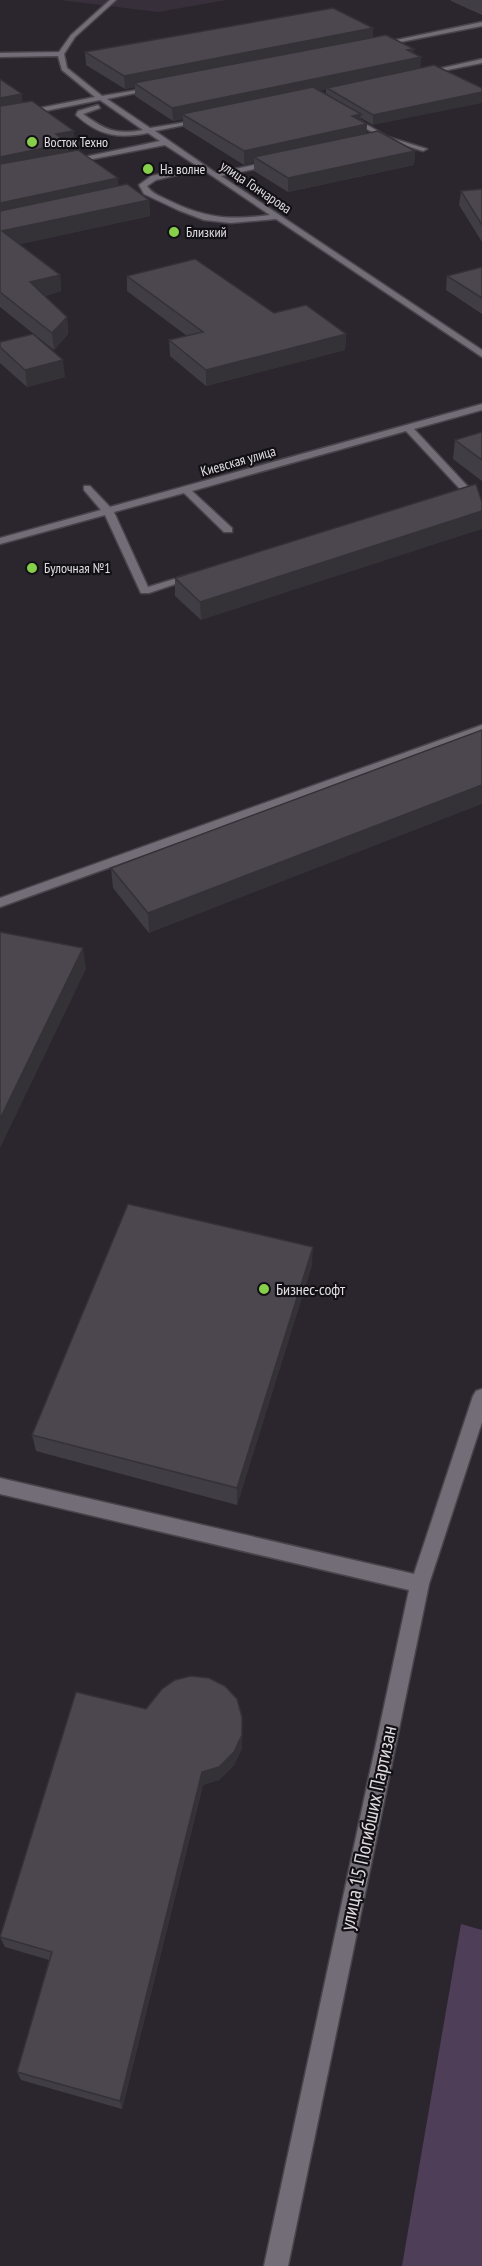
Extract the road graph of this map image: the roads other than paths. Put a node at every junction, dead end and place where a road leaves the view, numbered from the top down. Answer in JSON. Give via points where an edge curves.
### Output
{"nodes":[{"id":1,"x":113,"y":0,"type":"edge"},
{"id":2,"x":482,"y":24,"type":"edge"},
{"id":3,"x":367,"y":46,"type":"edge"},
{"id":4,"x":61,"y":54,"type":"junction"},
{"id":5,"x":0,"y":56,"type":"edge"},
{"id":6,"x":482,"y":61,"type":"edge"},
{"id":7,"x":415,"y":75,"type":"edge"},
{"id":8,"x":159,"y":87,"type":"edge"},
{"id":9,"x":102,"y":99,"type":"junction"},
{"id":10,"x":110,"y":104,"type":"junction"},
{"id":11,"x":345,"y":114,"type":"edge"},
{"id":12,"x":0,"y":118,"type":"edge"},
{"id":13,"x":209,"y":119,"type":"edge"},
{"id":14,"x":150,"y":131,"type":"junction"},
{"id":15,"x":386,"y":138,"type":"junction"},
{"id":16,"x":375,"y":141,"type":"edge"},
{"id":17,"x":167,"y":142,"type":"junction"},
{"id":18,"x":423,"y":149,"type":"dead end"},
{"id":19,"x":283,"y":160,"type":"edge"},
{"id":20,"x":67,"y":163,"type":"edge"},
{"id":21,"x":203,"y":167,"type":"junction"},
{"id":22,"x":215,"y":175,"type":"junction"},
{"id":23,"x":147,"y":192,"type":"junction"},
{"id":24,"x":135,"y":195,"type":"edge"},
{"id":25,"x":277,"y":217,"type":"junction"},
{"id":26,"x":482,"y":354,"type":"edge"},
{"id":27,"x":482,"y":408,"type":"edge"},
{"id":28,"x":408,"y":428,"type":"junction"},
{"id":29,"x":87,"y":488,"type":"dead end"},
{"id":30,"x":186,"y":490,"type":"junction"},
{"id":31,"x":445,"y":498,"type":"edge"},
{"id":32,"x":108,"y":512,"type":"junction"},
{"id":33,"x":228,"y":530,"type":"dead end"},
{"id":34,"x":0,"y":540,"type":"edge"},
{"id":35,"x":200,"y":574,"type":"edge"},
{"id":36,"x":482,"y":729,"type":"edge"},
{"id":37,"x":0,"y":903,"type":"edge"},
{"id":38,"x":482,"y":1396,"type":"edge"},
{"id":39,"x":0,"y":1486,"type":"edge"},
{"id":40,"x":420,"y":1584,"type":"junction"},
{"id":41,"x":276,"y":2266,"type":"edge"}],
"edges":[{"from":1,"to":4,"type":"street","via":[[73,36]]},
{"from":2,"to":3,"type":"street"},
{"from":4,"to":5,"type":"street"},
{"from":4,"to":9,"type":"street","name":"улица Гончарова","via":[[64,69]]},
{"from":6,"to":7,"type":"street"},
{"from":8,"to":9,"type":"street"},
{"from":9,"to":10,"type":"street","name":"улица Гончарова"},
{"from":9,"to":12,"type":"street"},
{"from":10,"to":14,"type":"street","name":"улица Гончарова"},
{"from":10,"to":14,"type":"street","via":[[79,115],[114,135]]},
{"from":11,"to":15,"type":"street"},
{"from":13,"to":14,"type":"street"},
{"from":14,"to":17,"type":"street","name":"улица Гончарова"},
{"from":15,"to":16,"type":"street"},
{"from":15,"to":18,"type":"street"},
{"from":17,"to":20,"type":"street"},
{"from":17,"to":21,"type":"street","name":"улица Гончарова"},
{"from":19,"to":22,"type":"street"},
{"from":21,"to":22,"type":"street","name":"улица Гончарова"},
{"from":21,"to":23,"type":"street","via":[[146,181],[143,185]]},
{"from":22,"to":25,"type":"street","name":"улица Гончарова"},
{"from":23,"to":24,"type":"street"},
{"from":23,"to":25,"type":"street","via":[[214,220]]},
{"from":25,"to":26,"type":"street","name":"улица Гончарова"},
{"from":27,"to":28,"type":"street","name":"Киевская улица"},
{"from":28,"to":30,"type":"street","name":"Киевская улица"},
{"from":28,"to":31,"type":"street","via":[[467,491]]},
{"from":29,"to":32,"type":"street"},
{"from":30,"to":32,"type":"street","name":"Киевская улица"},
{"from":30,"to":33,"type":"street"},
{"from":32,"to":34,"type":"street","name":"Киевская улица"},
{"from":32,"to":35,"type":"street","via":[[145,591]]},
{"from":36,"to":37,"type":"street"},
{"from":38,"to":40,"type":"street","name":"улица 15 Погибших Партизан"},
{"from":39,"to":40,"type":"street"},
{"from":40,"to":41,"type":"street","name":"улица 15 Погибших Партизан"}]}
